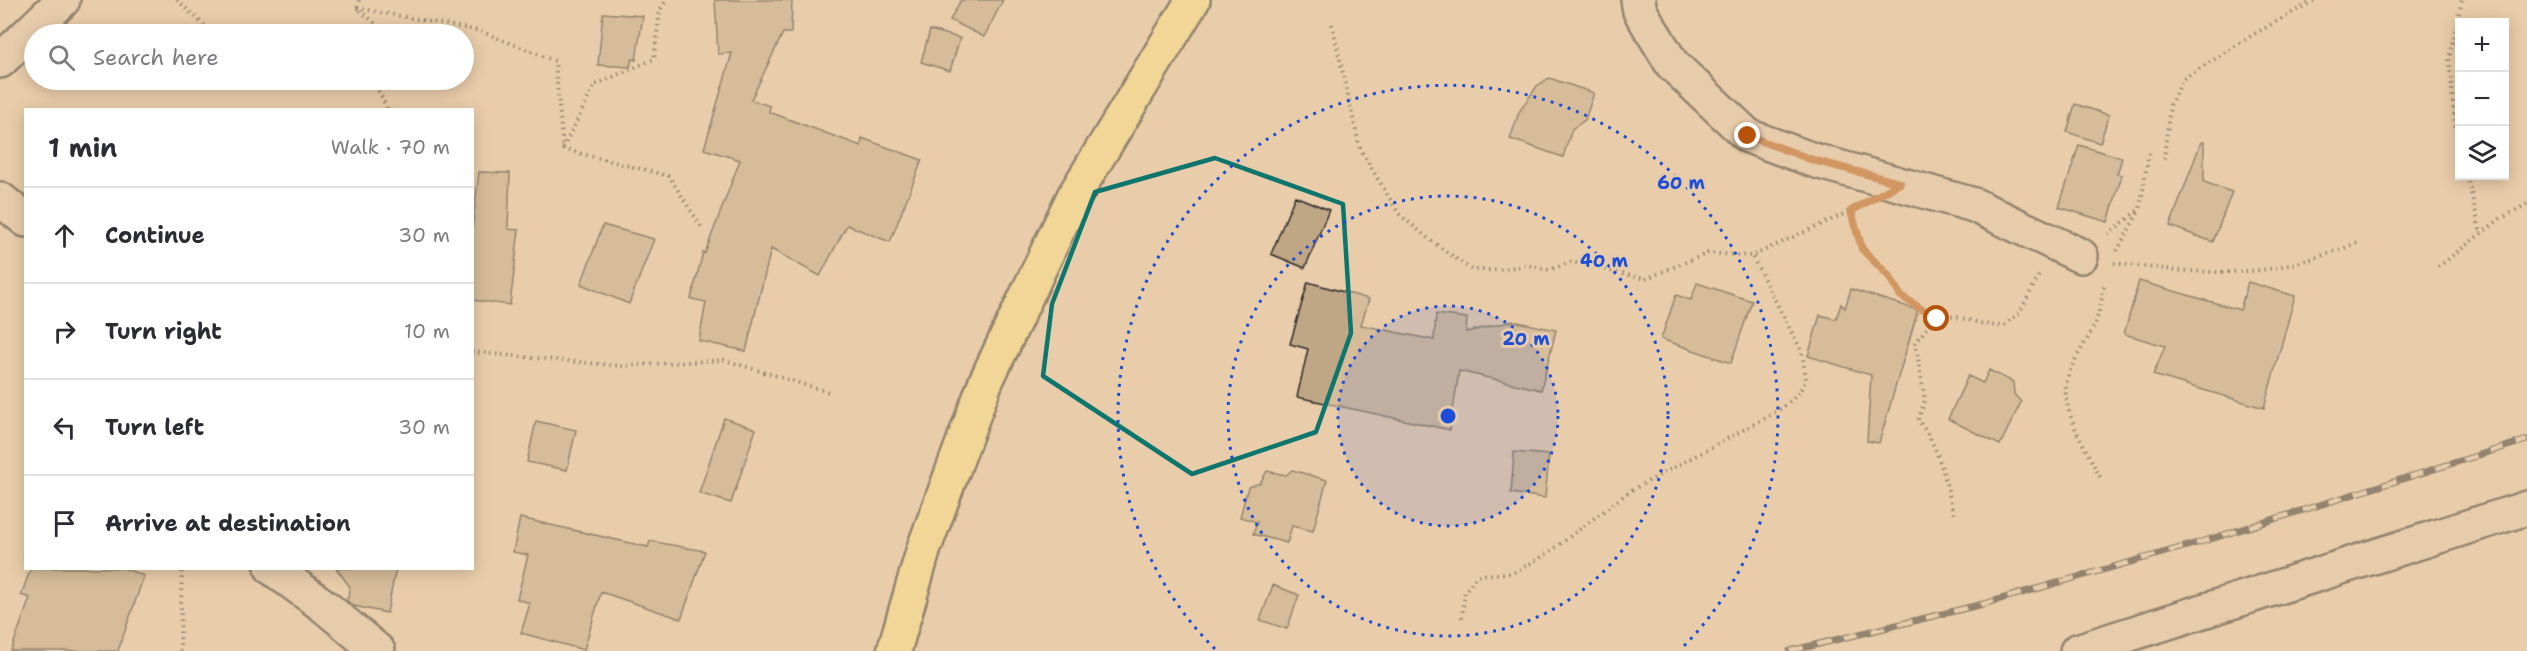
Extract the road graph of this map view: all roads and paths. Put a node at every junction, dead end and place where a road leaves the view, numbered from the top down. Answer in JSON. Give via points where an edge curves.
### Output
{"nodes":[{"id":1,"x":63,"y":0,"type":"edge"},
{"id":2,"x":177,"y":0,"type":"edge"},
{"id":3,"x":359,"y":0,"type":"edge"},
{"id":4,"x":667,"y":0,"type":"edge"},
{"id":5,"x":1193,"y":0,"type":"edge"},
{"id":6,"x":1638,"y":0,"type":"edge"},
{"id":7,"x":2315,"y":0,"type":"edge"},
{"id":8,"x":2462,"y":0,"type":"edge"},
{"id":9,"x":357,"y":8,"type":"junction"},
{"id":10,"x":38,"y":24,"type":"edge"},
{"id":11,"x":203,"y":24,"type":"edge"},
{"id":12,"x":376,"y":24,"type":"edge"},
{"id":13,"x":443,"y":24,"type":"edge"},
{"id":14,"x":1332,"y":24,"type":"dead end"},
{"id":15,"x":474,"y":30,"type":"edge"},
{"id":16,"x":24,"y":38,"type":"edge"},
{"id":17,"x":0,"y":61,"type":"edge"},
{"id":18,"x":378,"y":90,"type":"edge"},
{"id":19,"x":387,"y":108,"type":"edge"},
{"id":20,"x":2456,"y":126,"type":"edge"},
{"id":21,"x":562,"y":149,"type":"junction"},
{"id":22,"x":2149,"y":152,"type":"dead end"},
{"id":23,"x":2164,"y":159,"type":"dead end"},
{"id":24,"x":2468,"y":180,"type":"edge"},
{"id":25,"x":1900,"y":183,"type":"junction"},
{"id":26,"x":0,"y":199,"type":"edge"},
{"id":27,"x":2527,"y":204,"type":"edge"},
{"id":28,"x":2140,"y":209,"type":"junction"},
{"id":29,"x":1851,"y":211,"type":"junction"},
{"id":30,"x":24,"y":218,"type":"edge"},
{"id":31,"x":0,"y":224,"type":"edge"},
{"id":32,"x":24,"y":226,"type":"edge"},
{"id":33,"x":702,"y":228,"type":"dead end"},
{"id":34,"x":2481,"y":234,"type":"junction"},
{"id":35,"x":2360,"y":242,"type":"dead end"},
{"id":36,"x":1752,"y":256,"type":"junction"},
{"id":37,"x":2095,"y":264,"type":"junction"},
{"id":38,"x":2438,"y":267,"type":"dead end"},
{"id":39,"x":1937,"y":319,"type":"junction"},
{"id":40,"x":474,"y":352,"type":"edge"},
{"id":41,"x":832,"y":393,"type":"dead end"},
{"id":42,"x":2100,"y":477,"type":"dead end"},
{"id":43,"x":2527,"y":508,"type":"edge"},
{"id":44,"x":1954,"y":514,"type":"dead end"},
{"id":45,"x":182,"y":570,"type":"edge"},
{"id":46,"x":275,"y":570,"type":"edge"},
{"id":47,"x":1462,"y":618,"type":"dead end"},
{"id":48,"x":180,"y":651,"type":"edge"},
{"id":49,"x":378,"y":651,"type":"edge"},
{"id":50,"x":894,"y":651,"type":"edge"},
{"id":51,"x":2077,"y":651,"type":"edge"}],
"edges":[{"from":1,"to":10,"type":"street"},
{"from":2,"to":11,"type":"path"},
{"from":3,"to":9,"type":"path"},
{"from":4,"to":21,"type":"path","via":[[660,10],[654,59],[595,86]]},
{"from":5,"to":50,"type":"highway","via":[[1074,196],[986,381],[924,548]]},
{"from":6,"to":25,"type":"street","via":[[1671,64],[1748,136],[1813,160]]},
{"from":7,"to":23,"type":"path","via":[[2183,79],[2170,105]]},
{"from":8,"to":20,"type":"path","via":[[2449,59]]},
{"from":9,"to":12,"type":"path"},
{"from":9,"to":13,"type":"path"},
{"from":14,"to":36,"type":"path","via":[[1360,149],[1399,214],[1472,270],[1527,265],[1549,270],[1571,262],[1645,279],[1708,253]]},
{"from":15,"to":21,"type":"path","via":[[555,61]]},
{"from":16,"to":17,"type":"street"},
{"from":18,"to":19,"type":"path"},
{"from":21,"to":33,"type":"path","via":[[669,176]]},
{"from":22,"to":28,"type":"path"},
{"from":24,"to":34,"type":"path"},
{"from":25,"to":29,"type":"path"},
{"from":25,"to":37,"type":"street","via":[[1974,205]]},
{"from":26,"to":30,"type":"street"},
{"from":27,"to":34,"type":"path"},
{"from":28,"to":35,"type":"path","via":[[2110,263],[2187,272],[2279,267]]},
{"from":28,"to":37,"type":"path"},
{"from":29,"to":36,"type":"path"},
{"from":29,"to":39,"type":"path","via":[[1862,249],[1888,275],[1901,296]]},
{"from":31,"to":32,"type":"street"},
{"from":34,"to":38,"type":"path"},
{"from":36,"to":47,"type":"path","via":[[1802,352],[1806,379],[1798,393],[1768,417],[1630,491],[1547,555],[1513,573],[1478,575],[1465,591]]},
{"from":37,"to":39,"type":"path","via":[[2052,254],[2020,312],[2006,325],[1988,326],[1946,315]]},
{"from":37,"to":42,"type":"path","via":[[2095,324],[2078,352],[2066,395],[2072,418]]},
{"from":39,"to":44,"type":"path","via":[[1915,342],[1925,400],[1918,420],[1940,460]]},
{"from":40,"to":41,"type":"path","via":[[620,366],[724,360]]},
{"from":43,"to":51,"type":"street"},
{"from":45,"to":48,"type":"path"},
{"from":46,"to":49,"type":"street"}]}
